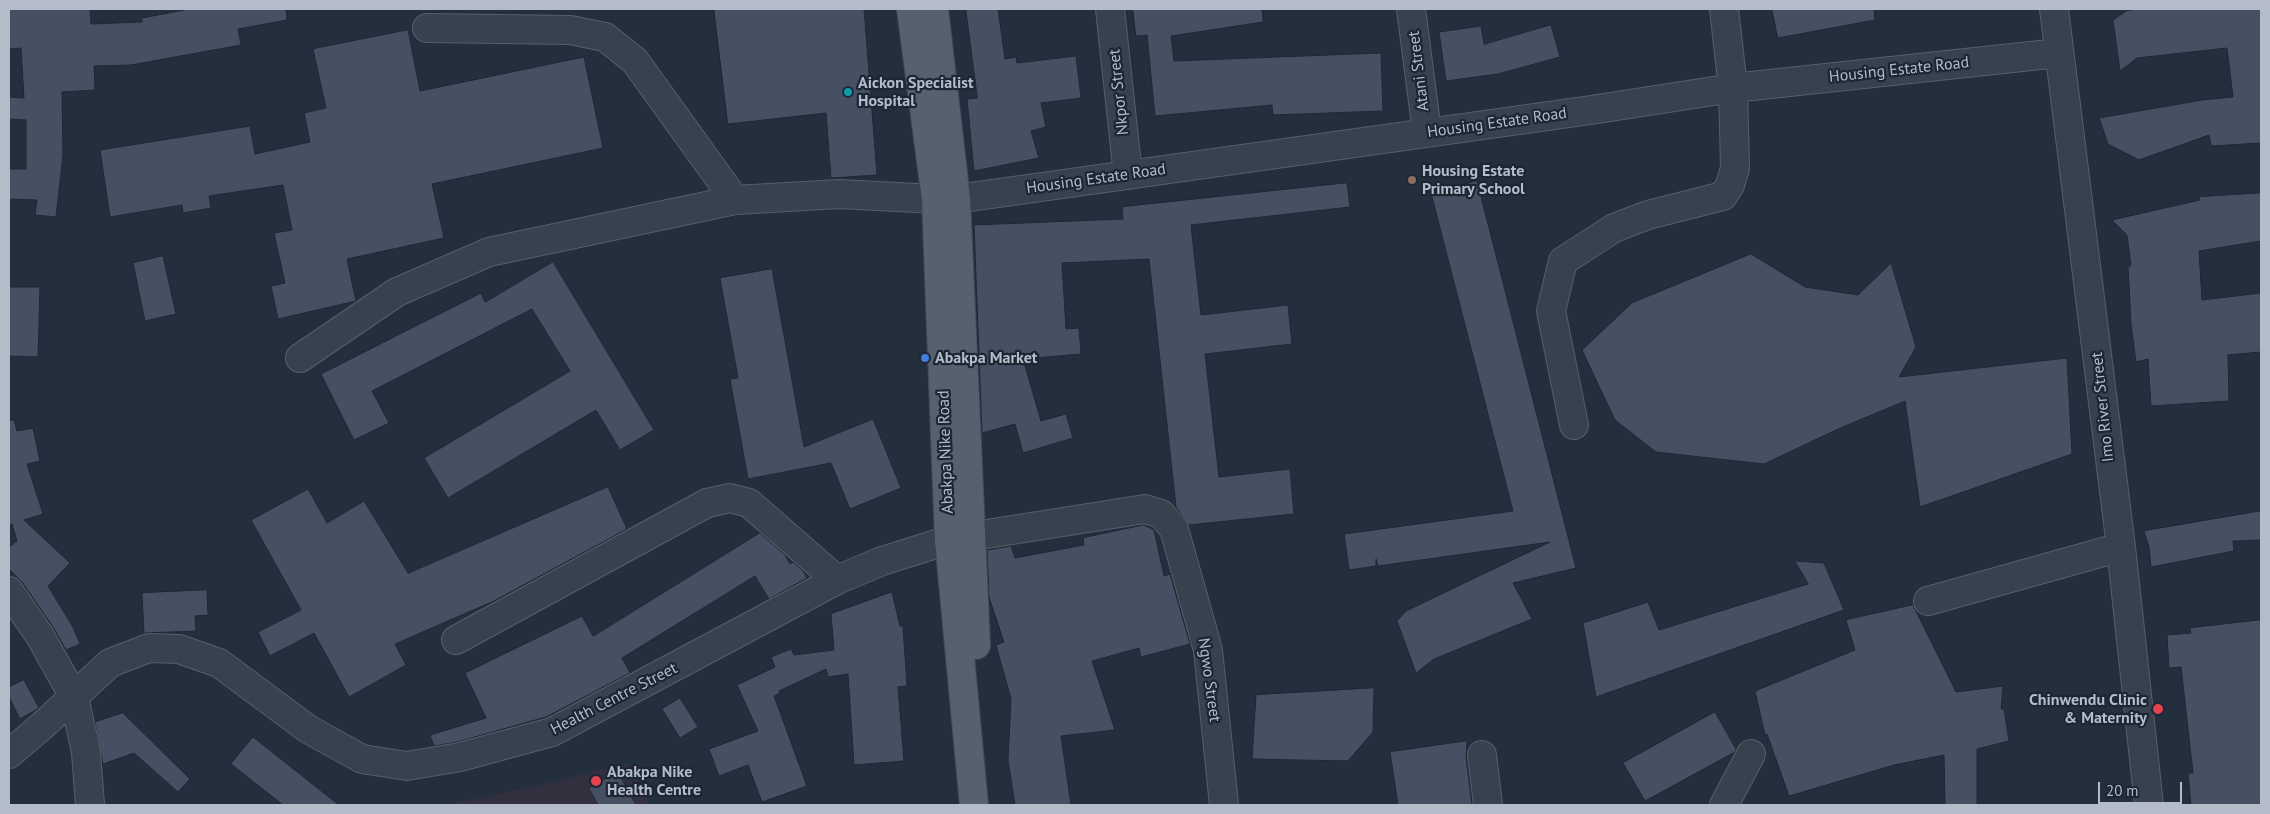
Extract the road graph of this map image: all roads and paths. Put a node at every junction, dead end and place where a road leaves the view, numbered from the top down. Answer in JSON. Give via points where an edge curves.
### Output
{"nodes":[{"id":1,"x":911,"y":9,"type":"edge"},
{"id":2,"x":934,"y":9,"type":"edge"},
{"id":3,"x":1110,"y":9,"type":"edge"},
{"id":4,"x":1412,"y":9,"type":"edge"},
{"id":5,"x":1724,"y":9,"type":"edge"},
{"id":6,"x":2054,"y":9,"type":"edge"},
{"id":7,"x":428,"y":28,"type":"dead end"},
{"id":8,"x":2059,"y":53,"type":"junction"},
{"id":9,"x":1733,"y":88,"type":"junction"},
{"id":10,"x":1426,"y":132,"type":"junction"},
{"id":11,"x":1128,"y":175,"type":"junction"},
{"id":12,"x":946,"y":199,"type":"junction"},
{"id":13,"x":735,"y":200,"type":"junction"},
{"id":14,"x":300,"y":358,"type":"dead end"},
{"id":15,"x":1574,"y":425,"type":"dead end"},
{"id":16,"x":1174,"y":529,"type":"joint"},
{"id":17,"x":960,"y":538,"type":"junction"},
{"id":18,"x":2121,"y":547,"type":"junction"},
{"id":19,"x":837,"y":580,"type":"junction"},
{"id":20,"x":9,"y":591,"type":"edge"},
{"id":21,"x":1928,"y":600,"type":"dead end"},
{"id":22,"x":456,"y":640,"type":"dead end"},
{"id":23,"x":74,"y":697,"type":"junction"},
{"id":24,"x":9,"y":754,"type":"edge"},
{"id":25,"x":1751,"y":754,"type":"dead end"},
{"id":26,"x":1482,"y":755,"type":"dead end"},
{"id":27,"x":90,"y":805,"type":"edge"},
{"id":28,"x":974,"y":805,"type":"edge"},
{"id":29,"x":993,"y":805,"type":"edge"},
{"id":30,"x":1224,"y":805,"type":"edge"},
{"id":31,"x":1488,"y":805,"type":"edge"},
{"id":32,"x":1724,"y":805,"type":"edge"},
{"id":33,"x":2149,"y":805,"type":"edge"}],
"edges":[{"from":1,"to":12,"type":"main road","name":"Abakpa Nike Road"},
{"from":2,"to":12,"type":"main road","name":"Abakpa Nike Road"},
{"from":3,"to":11,"type":"street","name":"Nkpor Street"},
{"from":4,"to":10,"type":"street","name":"Atani Street"},
{"from":5,"to":9,"type":"street"},
{"from":6,"to":8,"type":"street","name":"Imo River Street"},
{"from":7,"to":13,"type":"street","via":[[570,30],[605,37],[635,60]]},
{"from":8,"to":9,"type":"street","name":"Housing Estate Road"},
{"from":8,"to":18,"type":"street","name":"Imo River Street"},
{"from":9,"to":10,"type":"street","name":"Housing Estate Road"},
{"from":9,"to":15,"type":"street","via":[[1735,168],[1723,196],[1648,215],[1614,228],[1563,261],[1551,311]]},
{"from":10,"to":11,"type":"street","name":"Housing Estate Road"},
{"from":11,"to":12,"type":"street","name":"Housing Estate Road"},
{"from":12,"to":13,"type":"street","name":"Housing Estate Road","via":[[838,194]]},
{"from":12,"to":17,"type":"main road","name":"Abakpa Nike Road"},
{"from":13,"to":14,"type":"street","name":"Housing Estate Road","via":[[489,252],[396,292]]},
{"from":16,"to":17,"type":"street","name":"Health Centre Street","via":[[1161,514],[1145,509]]},
{"from":16,"to":30,"type":"street","name":"Ngwo Street","via":[[1208,650]]},
{"from":17,"to":19,"type":"street","name":"Health Centre Street","via":[[882,561]]},
{"from":17,"to":28,"type":"main road","name":"Abakpa Nike Road"},
{"from":17,"to":29,"type":"main road","name":"Abakpa Nike Road"},
{"from":18,"to":21,"type":"street"},
{"from":18,"to":33,"type":"street","name":"Imo River Street"},
{"from":19,"to":22,"type":"street","via":[[749,503],[730,498],[708,503]]},
{"from":19,"to":23,"type":"street","name":"Health Centre Street","via":[[552,732],[460,757],[407,766],[354,755],[308,729],[220,663],[179,650],[149,648],[110,663]]},
{"from":20,"to":23,"type":"street","via":[[40,636]]},
{"from":23,"to":24,"type":"street"},
{"from":23,"to":27,"type":"street","via":[[86,752]]},
{"from":25,"to":32,"type":"street"},
{"from":26,"to":31,"type":"street"}]}
